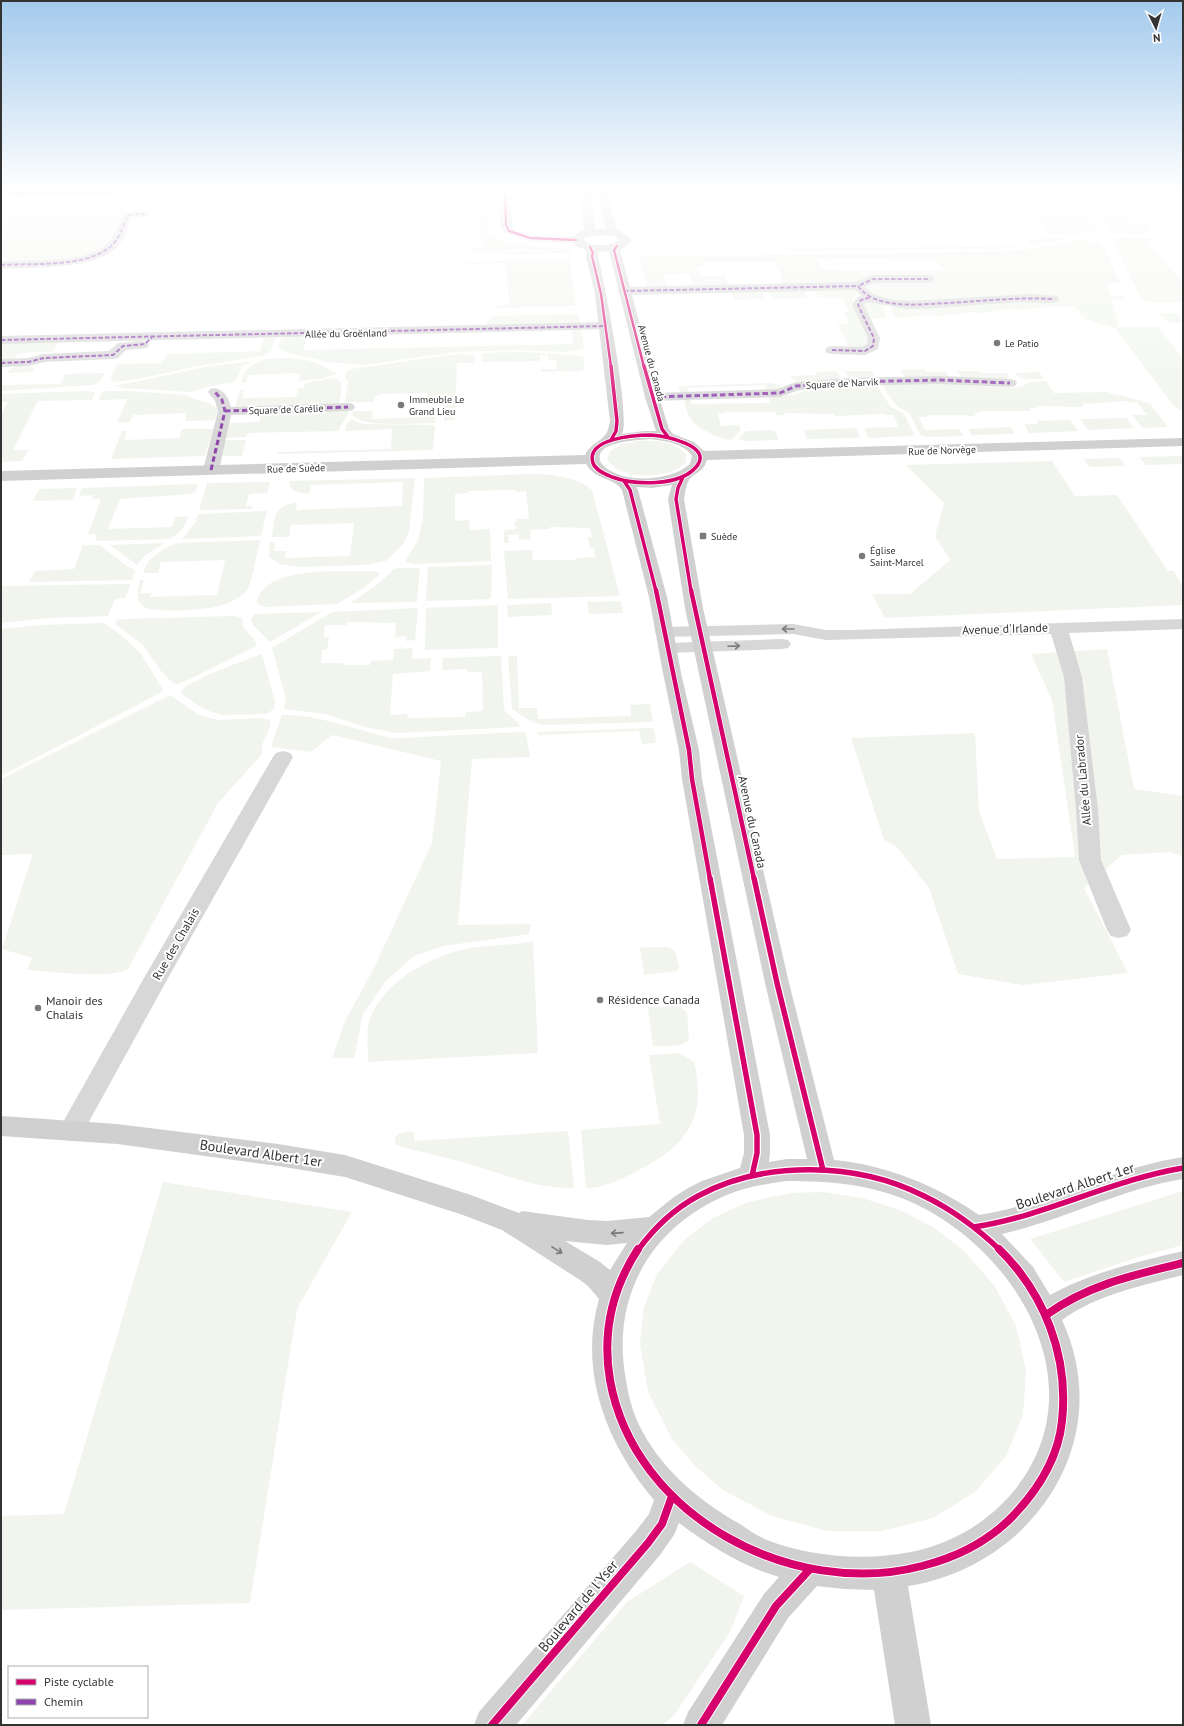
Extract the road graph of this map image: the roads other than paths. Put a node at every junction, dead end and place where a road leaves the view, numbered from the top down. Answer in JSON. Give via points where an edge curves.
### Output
{"nodes":[{"id":1,"x":595,"y":273,"type":"edge"},
{"id":2,"x":619,"y":273,"type":"edge"},
{"id":3,"x":928,"y":279,"type":"dead end"},
{"id":4,"x":858,"y":286,"type":"junction"},
{"id":5,"x":624,"y":291,"type":"junction"},
{"id":6,"x":871,"y":297,"type":"junction"},
{"id":7,"x":1053,"y":299,"type":"dead end"},
{"id":8,"x":606,"y":326,"type":"junction"},
{"id":9,"x":152,"y":337,"type":"junction"},
{"id":10,"x":1,"y":340,"type":"edge"},
{"id":11,"x":832,"y":350,"type":"dead end"},
{"id":12,"x":1,"y":363,"type":"edge"},
{"id":13,"x":1010,"y":383,"type":"dead end"},
{"id":14,"x":215,"y":392,"type":"dead end"},
{"id":15,"x":652,"y":397,"type":"junction"},
{"id":16,"x":348,"y":407,"type":"dead end"},
{"id":17,"x":225,"y":411,"type":"junction"},
{"id":18,"x":668,"y":437,"type":"junction"},
{"id":19,"x":612,"y":440,"type":"junction"},
{"id":20,"x":1183,"y":442,"type":"edge"},
{"id":21,"x":701,"y":456,"type":"junction"},
{"id":22,"x":591,"y":459,"type":"junction"},
{"id":23,"x":210,"y":470,"type":"junction"},
{"id":24,"x":1,"y":476,"type":"edge"},
{"id":25,"x":683,"y":477,"type":"junction"},
{"id":26,"x":624,"y":481,"type":"junction"},
{"id":27,"x":1183,"y":624,"type":"edge"},
{"id":28,"x":1058,"y":628,"type":"junction"},
{"id":29,"x":701,"y":639,"type":"junction"},
{"id":30,"x":666,"y":640,"type":"junction"},
{"id":31,"x":283,"y":757,"type":"dead end"},
{"id":32,"x":1119,"y":930,"type":"dead end"},
{"id":33,"x":1,"y":1126,"type":"edge"},
{"id":34,"x":71,"y":1132,"type":"junction"},
{"id":35,"x":1183,"y":1168,"type":"edge"},
{"id":36,"x":822,"y":1170,"type":"junction"},
{"id":37,"x":752,"y":1176,"type":"junction"},
{"id":38,"x":512,"y":1222,"type":"junction"},
{"id":39,"x":974,"y":1227,"type":"junction"},
{"id":40,"x":655,"y":1228,"type":"junction"},
{"id":41,"x":1183,"y":1263,"type":"edge"},
{"id":42,"x":614,"y":1296,"type":"junction"},
{"id":43,"x":1046,"y":1315,"type":"junction"},
{"id":44,"x":672,"y":1496,"type":"junction"},
{"id":45,"x":810,"y":1569,"type":"junction"},
{"id":46,"x":888,"y":1573,"type":"junction"},
{"id":47,"x":492,"y":1725,"type":"edge"},
{"id":48,"x":701,"y":1725,"type":"edge"},
{"id":49,"x":913,"y":1725,"type":"edge"}],
"edges":[{"from":1,"to":8,"type":"street"},
{"from":2,"to":5,"type":"street","name":"Avenue du Canada"},
{"from":3,"to":4,"type":"street","via":[[873,279]]},
{"from":4,"to":5,"type":"street"},
{"from":4,"to":6,"type":"street"},
{"from":5,"to":15,"type":"street","name":"Avenue du Canada"},
{"from":6,"to":7,"type":"street","via":[[910,305],[1023,298]]},
{"from":6,"to":11,"type":"street","via":[[861,300],[858,304],[874,338],[873,346],[865,351]]},
{"from":8,"to":9,"type":"street","name":"Allée du Groënland"},
{"from":8,"to":19,"type":"street","via":[[617,421]]},
{"from":9,"to":10,"type":"street","name":"Allée du Groënland"},
{"from":9,"to":12,"type":"street","via":[[145,344],[123,346],[113,355]]},
{"from":13,"to":15,"type":"street","name":"Square de Narvik","via":[[941,380],[846,382],[796,386],[780,393]]},
{"from":14,"to":17,"type":"street","via":[[222,400]]},
{"from":15,"to":18,"type":"street","name":"Avenue du Canada","via":[[662,429]]},
{"from":16,"to":17,"type":"street","name":"Square de Carélie"},
{"from":17,"to":23,"type":"street"},
{"from":18,"to":19,"type":"street","via":[[639,435]]},
{"from":18,"to":21,"type":"street","via":[[695,448]]},
{"from":19,"to":22,"type":"street","via":[[595,450]]},
{"from":20,"to":21,"type":"street","name":"Rue de Norvège"},
{"from":21,"to":25,"type":"street","via":[[699,466]]},
{"from":22,"to":23,"type":"street","name":"Rue de Suède"},
{"from":22,"to":26,"type":"street","via":[[601,472]]},
{"from":23,"to":24,"type":"street","name":"Rue de Suède"},
{"from":25,"to":26,"type":"street","via":[[657,482]]},
{"from":25,"to":29,"type":"street","name":"Avenue du Canada","via":[[676,499]]},
{"from":26,"to":30,"type":"street","via":[[630,490],[654,579]]},
{"from":27,"to":28,"type":"street","name":"Avenue d'Irlande"},
{"from":28,"to":29,"type":"street","name":"Avenue d'Irlande","via":[[826,635],[796,644]]},
{"from":28,"to":32,"type":"street","name":"Allée du Labrador","via":[[1073,677],[1090,860]]},
{"from":29,"to":30,"type":"street","name":"Avenue d'Irlande"},
{"from":29,"to":36,"type":"street","name":"Avenue du Canada","via":[[776,983]]},
{"from":30,"to":37,"type":"street","via":[[689,750],[694,794],[757,1135],[757,1153]]},
{"from":31,"to":34,"type":"street","name":"Rue des Chalais"},
{"from":33,"to":34,"type":"street","name":"Boulevard Albert 1er"},
{"from":34,"to":38,"type":"street","name":"Boulevard Albert 1er","via":[[117,1134],[332,1163],[470,1206]]},
{"from":35,"to":39,"type":"street","name":"Boulevard Albert 1er","via":[[1123,1182],[1039,1213]]},
{"from":36,"to":37,"type":"street","via":[[787,1170]]},
{"from":36,"to":39,"type":"street","via":[[862,1175],[902,1186],[939,1203]]},
{"from":37,"to":40,"type":"street","via":[[700,1195],[676,1210]]},
{"from":40,"to":38,"type":"street","name":"Boulevard Albert 1er","one_way":true,"via":[[607,1233]]},
{"from":38,"to":42,"type":"street","name":"Boulevard Albert 1er","one_way":true,"via":[[590,1271]]},
{"from":39,"to":43,"type":"street","via":[[1016,1266]]},
{"from":40,"to":42,"type":"street","via":[[634,1254]]},
{"from":41,"to":43,"type":"street","via":[[1098,1286],[1067,1299]]},
{"from":42,"to":44,"type":"street","via":[[608,1323],[606,1352],[609,1382],[617,1412],[630,1441],[649,1470]]},
{"from":43,"to":46,"type":"street","via":[[1059,1350],[1064,1380],[1063,1425],[1052,1461],[1033,1495],[1006,1524],[972,1547],[932,1564]]},
{"from":44,"to":45,"type":"street","via":[[712,1528],[758,1554]]},
{"from":44,"to":47,"type":"street","name":"Boulevard de l'Yser","via":[[662,1524],[648,1543]]},
{"from":45,"to":46,"type":"street","via":[[849,1574]]},
{"from":45,"to":48,"type":"street","via":[[776,1606]]},
{"from":46,"to":49,"type":"street"}]}
